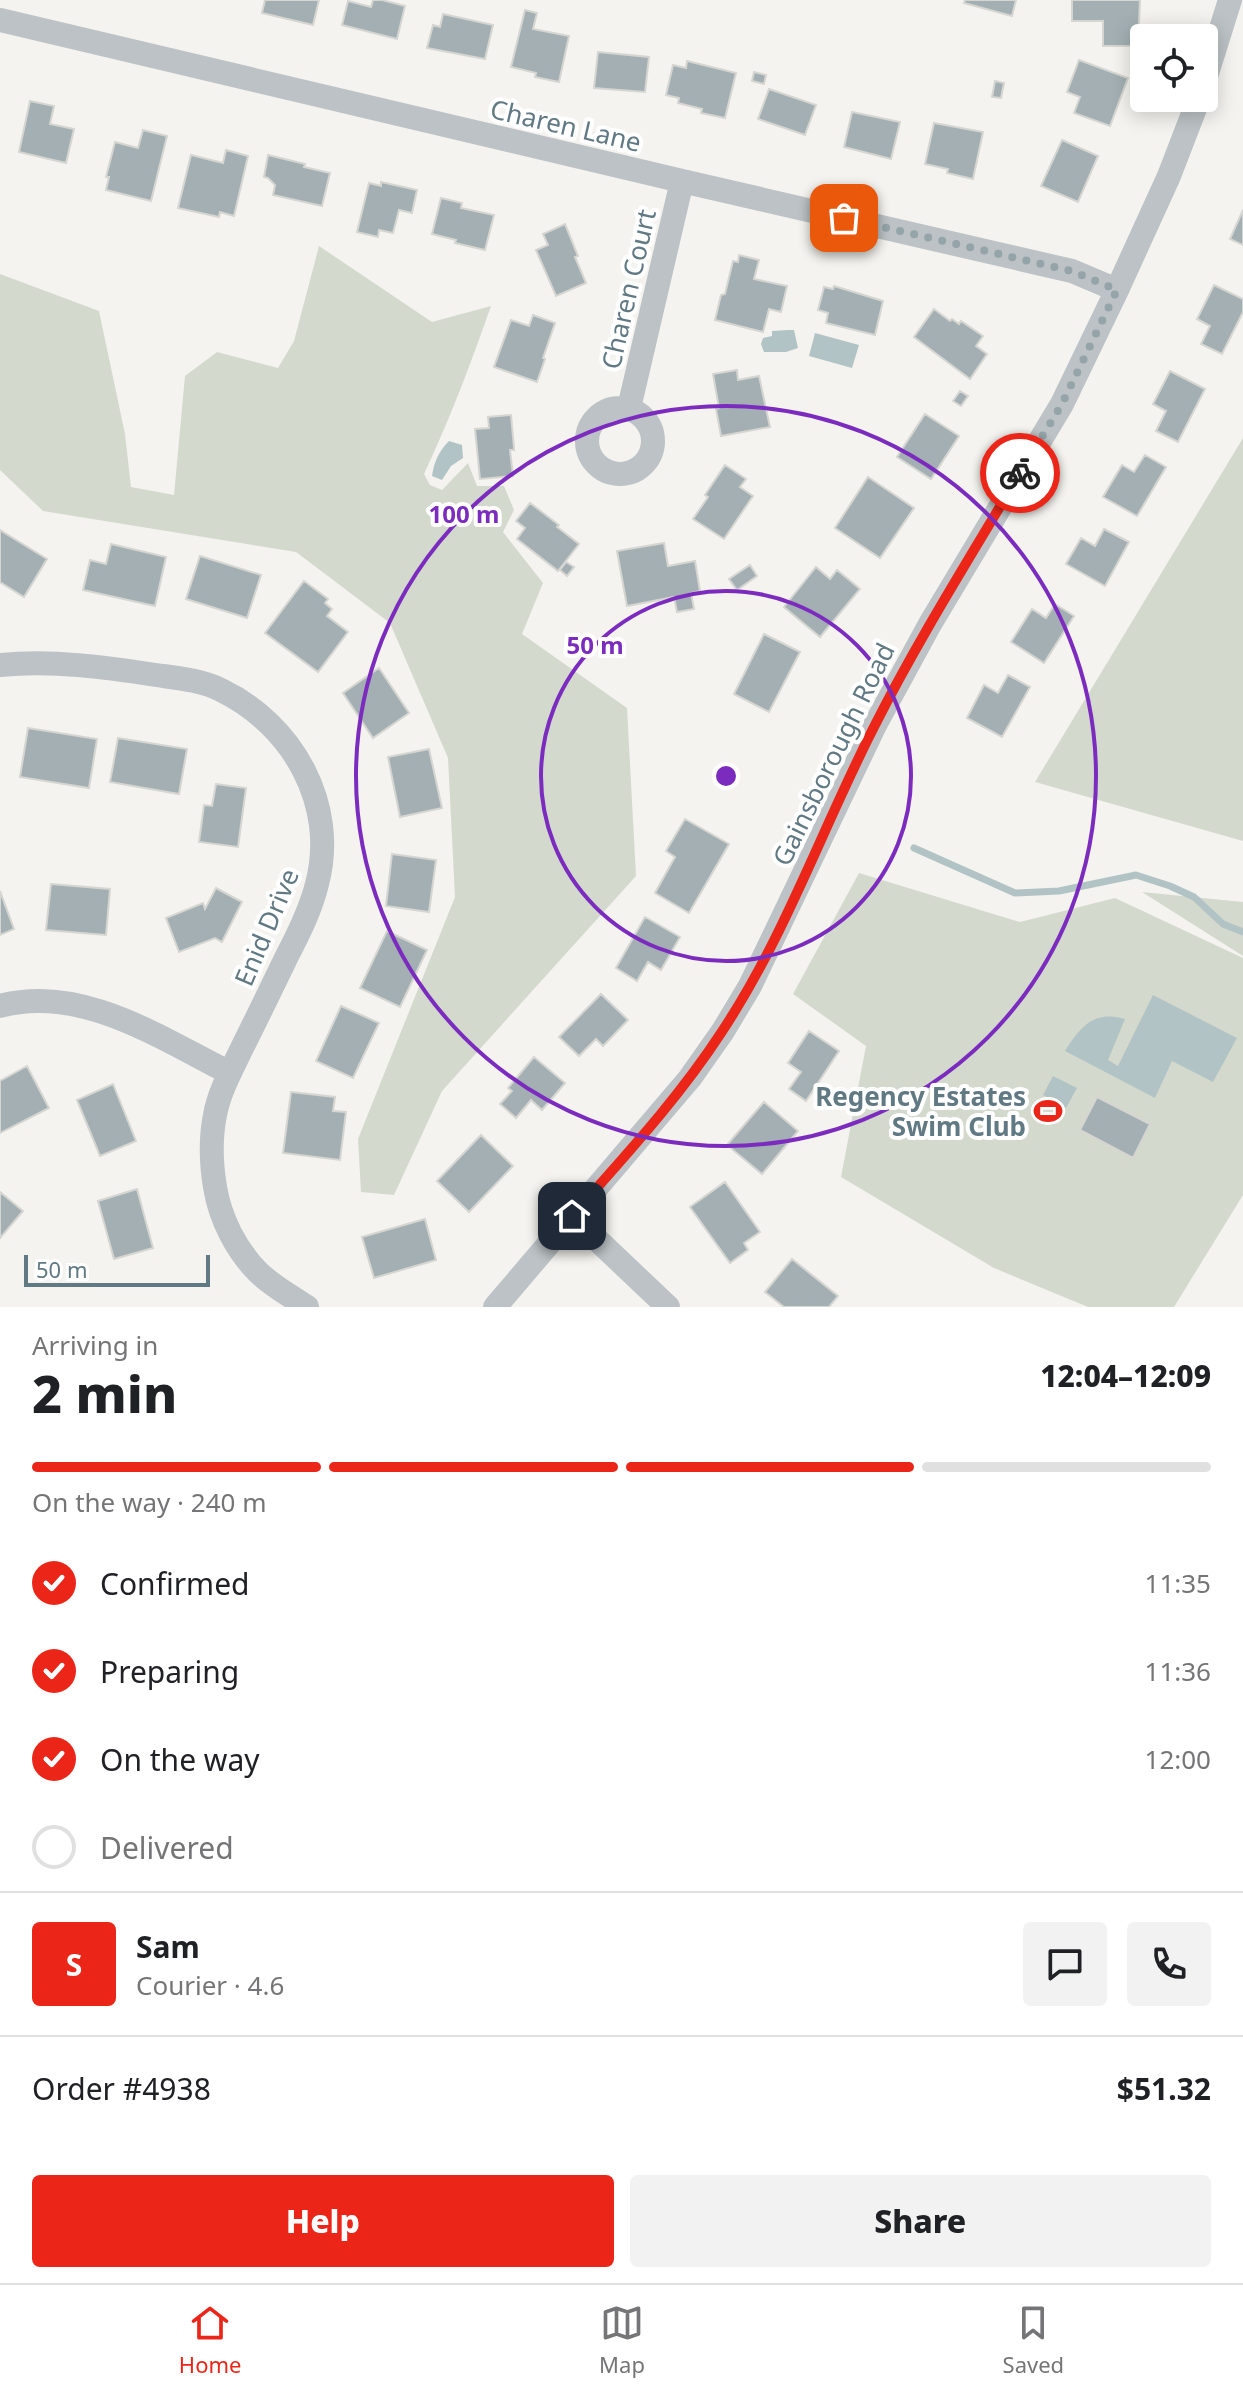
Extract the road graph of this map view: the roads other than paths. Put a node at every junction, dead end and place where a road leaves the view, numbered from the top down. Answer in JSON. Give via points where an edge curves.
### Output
{"nodes":[{"id":1,"x":1230,"y":0,"type":"edge"},
{"id":2,"x":0,"y":20,"type":"edge"},
{"id":3,"x":1218,"y":38,"type":"edge"},
{"id":4,"x":1194,"y":112,"type":"edge"},
{"id":5,"x":682,"y":181,"type":"junction"},
{"id":6,"x":1117,"y":290,"type":"junction"},
{"id":7,"x":629,"y":408,"type":"dead end"},
{"id":8,"x":0,"y":665,"type":"edge"},
{"id":9,"x":0,"y":1006,"type":"edge"},
{"id":10,"x":230,"y":1073,"type":"junction"},
{"id":11,"x":572,"y":1216,"type":"junction"},
{"id":12,"x":307,"y":1307,"type":"edge"},
{"id":13,"x":495,"y":1307,"type":"edge"},
{"id":14,"x":668,"y":1307,"type":"edge"}],
"edges":[{"from":1,"to":3,"type":"street"},
{"from":2,"to":5,"type":"street","name":"Charen Lane"},
{"from":4,"to":6,"type":"street","name":"Gainsborough Road"},
{"from":5,"to":6,"type":"street","name":"Charen Lane","via":[[1072,271]]},
{"from":5,"to":7,"type":"street","name":"Charen Court"},
{"from":6,"to":11,"type":"street","name":"Gainsborough Road","via":[[1062,404],[875,725],[750,986],[690,1078]]},
{"from":8,"to":10,"type":"street","name":"Enid Drive","via":[[88,665],[218,688],[273,727],[309,776],[322,818],[318,881],[299,933]]},
{"from":9,"to":10,"type":"street","via":[[19,1001],[83,1005]]},
{"from":10,"to":12,"type":"street","name":"Enid Drive","via":[[215,1113],[210,1160],[217,1202],[235,1243],[259,1273]]},
{"from":11,"to":13,"type":"street","name":"Gainsborough Road"},
{"from":11,"to":14,"type":"street"}]}
